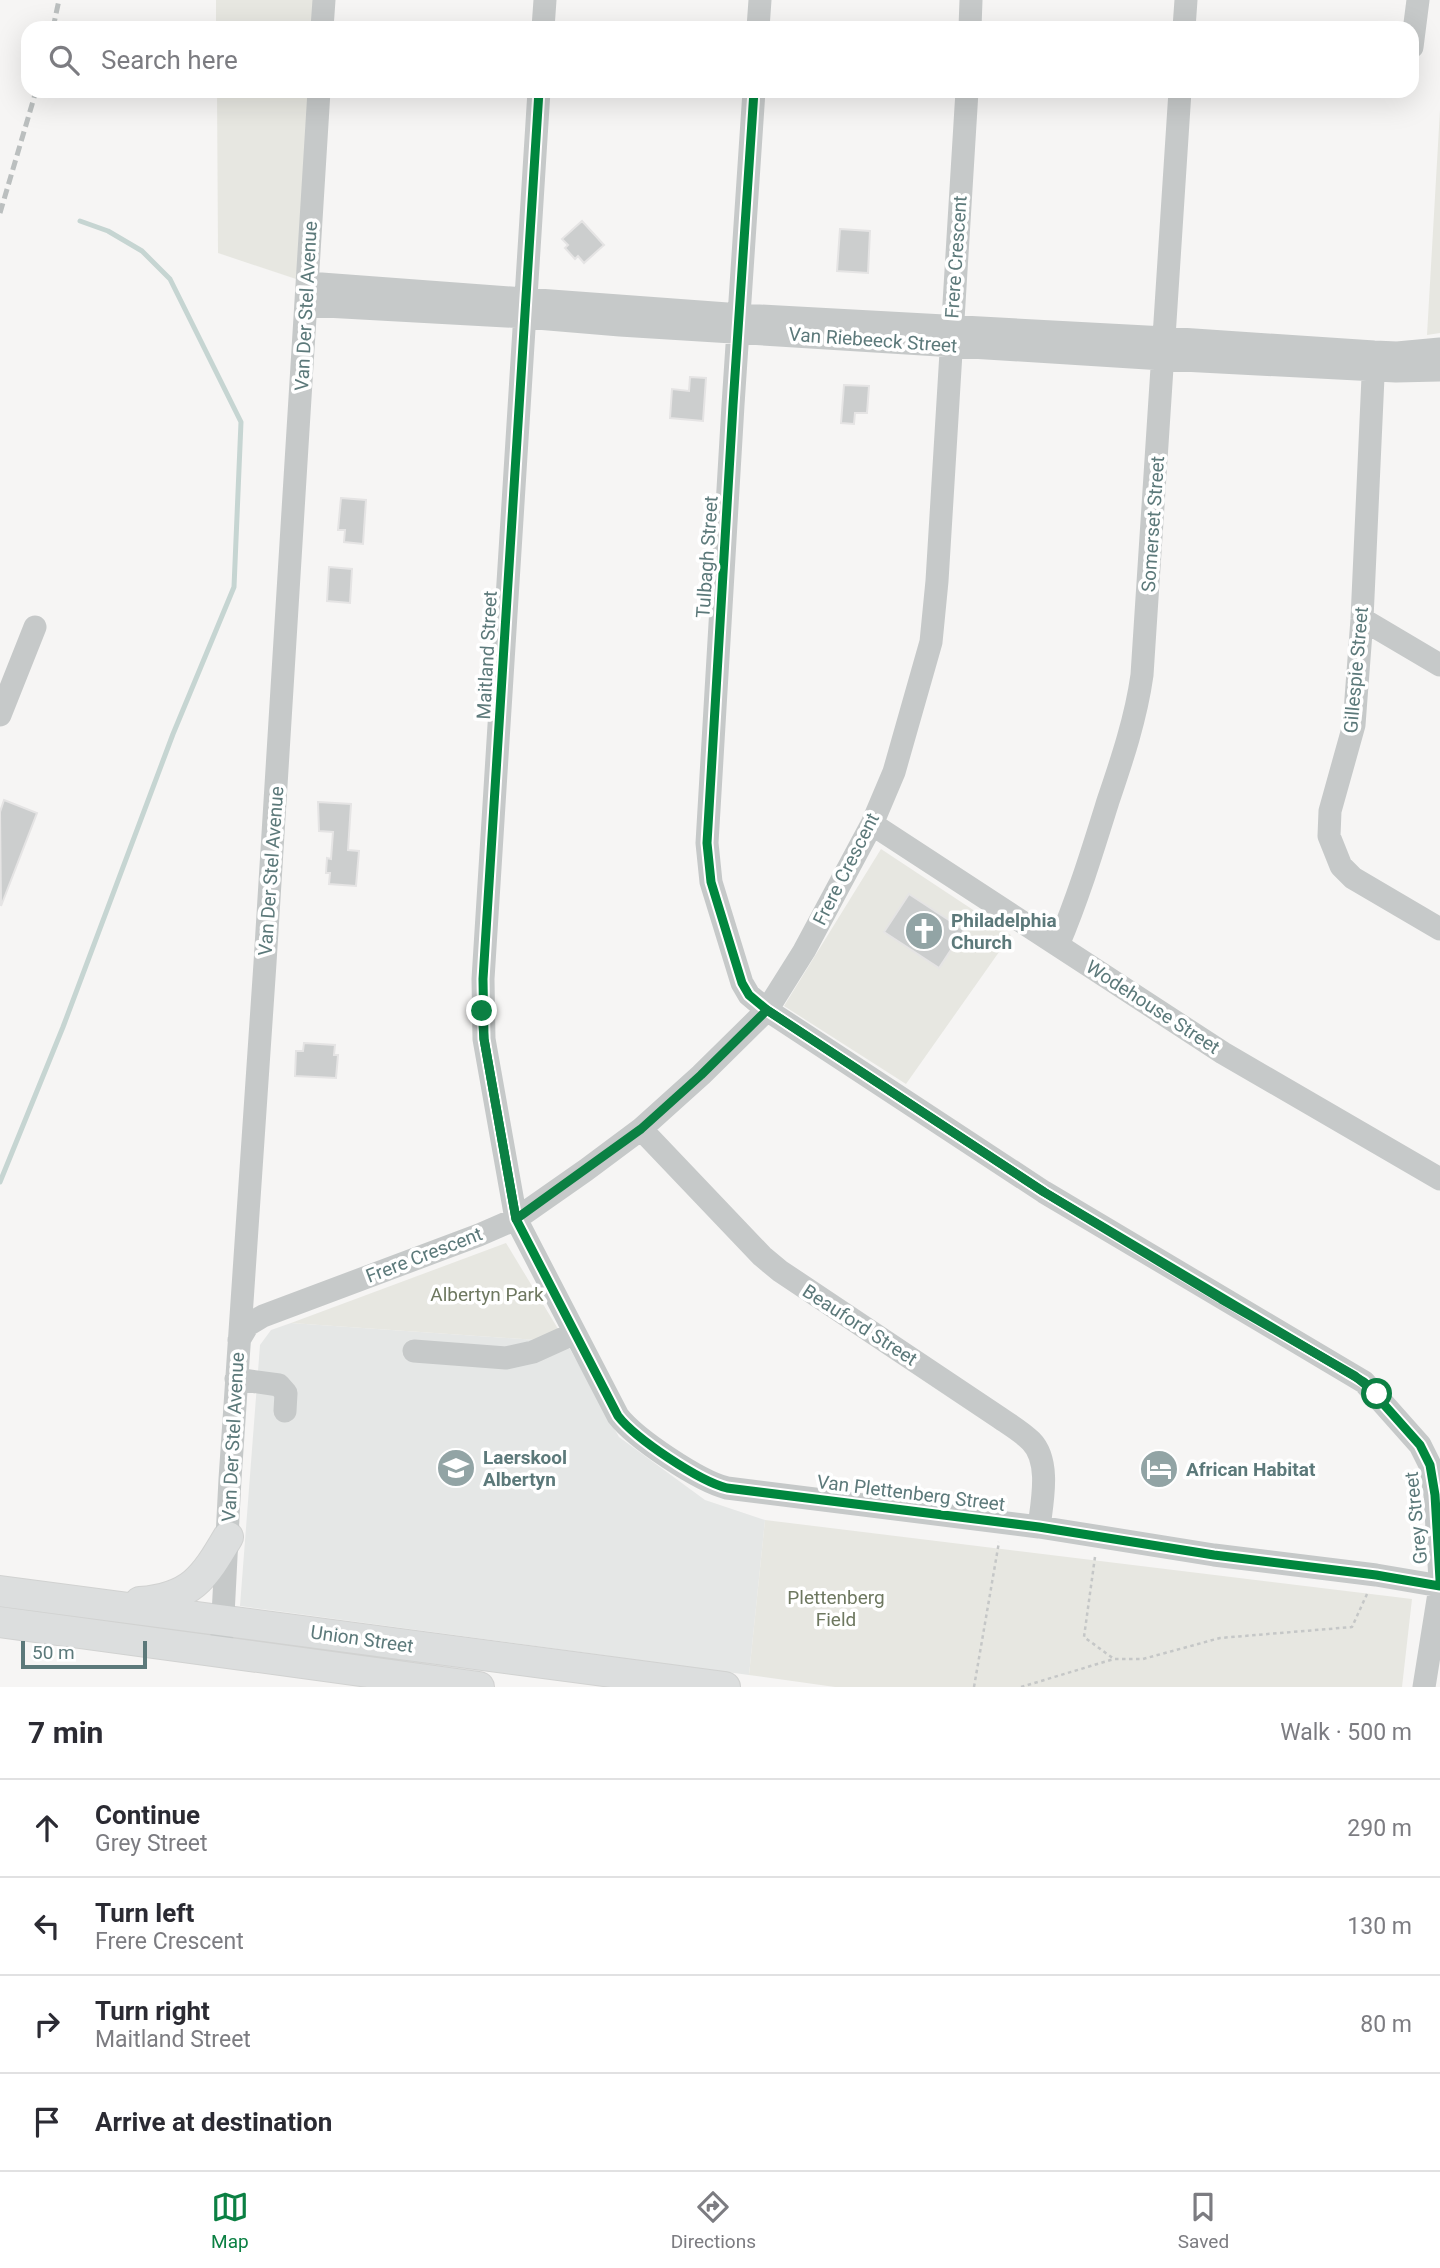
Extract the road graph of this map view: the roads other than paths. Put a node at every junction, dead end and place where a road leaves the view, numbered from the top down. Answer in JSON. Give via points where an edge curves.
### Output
{"nodes":[{"id":1,"x":324,"y":0,"type":"edge"},
{"id":2,"x":545,"y":0,"type":"edge"},
{"id":3,"x":760,"y":0,"type":"edge"},
{"id":4,"x":971,"y":0,"type":"edge"},
{"id":5,"x":1186,"y":0,"type":"edge"},
{"id":6,"x":1418,"y":0,"type":"edge"},
{"id":7,"x":322,"y":21,"type":"edge"},
{"id":8,"x":544,"y":21,"type":"edge"},
{"id":9,"x":758,"y":21,"type":"edge"},
{"id":10,"x":970,"y":21,"type":"edge"},
{"id":11,"x":1184,"y":21,"type":"edge"},
{"id":12,"x":1416,"y":21,"type":"edge"},
{"id":13,"x":318,"y":98,"type":"edge"},
{"id":14,"x":539,"y":98,"type":"edge"},
{"id":15,"x":754,"y":98,"type":"edge"},
{"id":16,"x":967,"y":98,"type":"edge"},
{"id":17,"x":1180,"y":98,"type":"edge"},
{"id":18,"x":307,"y":294,"type":"junction"},
{"id":19,"x":525,"y":307,"type":"junction"},
{"id":20,"x":740,"y":323,"type":"junction"},
{"id":21,"x":951,"y":335,"type":"junction"},
{"id":22,"x":1164,"y":348,"type":"junction"},
{"id":23,"x":1440,"y":349,"type":"edge"},
{"id":24,"x":1374,"y":361,"type":"junction"},
{"id":25,"x":1440,"y":370,"type":"edge"},
{"id":26,"x":1362,"y":619,"type":"junction"},
{"id":27,"x":35,"y":627,"type":"dead end"},
{"id":28,"x":1440,"y":665,"type":"edge"},
{"id":29,"x":0,"y":715,"type":"edge"},
{"id":30,"x":872,"y":824,"type":"junction"},
{"id":31,"x":1440,"y":929,"type":"edge"},
{"id":32,"x":1058,"y":944,"type":"junction"},
{"id":33,"x":767,"y":1010,"type":"junction"},
{"id":34,"x":641,"y":1129,"type":"junction"},
{"id":35,"x":1440,"y":1179,"type":"edge"},
{"id":36,"x":516,"y":1219,"type":"junction"},
{"id":37,"x":575,"y":1333,"type":"junction"},
{"id":38,"x":239,"y":1340,"type":"junction"},
{"id":39,"x":414,"y":1351,"type":"dead end"},
{"id":40,"x":236,"y":1379,"type":"junction"},
{"id":41,"x":285,"y":1411,"type":"dead end"},
{"id":42,"x":1039,"y":1527,"type":"junction"},
{"id":43,"x":228,"y":1537,"type":"junction"},
{"id":44,"x":1440,"y":1580,"type":"edge"},
{"id":45,"x":1440,"y":1586,"type":"edge"},
{"id":46,"x":0,"y":1591,"type":"edge"},
{"id":47,"x":108,"y":1605,"type":"junction"},
{"id":48,"x":223,"y":1621,"type":"junction"},
{"id":49,"x":0,"y":1622,"type":"edge"},
{"id":50,"x":220,"y":1652,"type":"junction"},
{"id":51,"x":672,"y":1684,"type":"edge"},
{"id":52,"x":479,"y":1687,"type":"edge"},
{"id":53,"x":725,"y":1687,"type":"edge"},
{"id":54,"x":1424,"y":1687,"type":"edge"}],
"edges":[{"from":1,"to":7,"type":"street"},
{"from":2,"to":8,"type":"street"},
{"from":3,"to":9,"type":"street"},
{"from":4,"to":10,"type":"street"},
{"from":5,"to":11,"type":"street"},
{"from":6,"to":12,"type":"street"},
{"from":13,"to":18,"type":"street","name":"Van Der Stel Avenue"},
{"from":14,"to":19,"type":"street","name":"Maitland Street"},
{"from":15,"to":20,"type":"street","name":"Tulbagh Street"},
{"from":16,"to":21,"type":"street","name":"Frere Crescent"},
{"from":17,"to":22,"type":"street","name":"Somerset Street"},
{"from":18,"to":19,"type":"street","name":"Van Riebeeck Street"},
{"from":18,"to":38,"type":"street","name":"Van Der Stel Avenue"},
{"from":19,"to":20,"type":"street","name":"Van Riebeeck Street"},
{"from":19,"to":36,"type":"street","name":"Maitland Street","via":[[482,1011]]},
{"from":20,"to":21,"type":"street","name":"Van Riebeeck Street"},
{"from":20,"to":33,"type":"street","name":"Tulbagh Street","via":[[707,858],[742,983]]},
{"from":21,"to":22,"type":"street","name":"Van Riebeeck Street"},
{"from":21,"to":30,"type":"street","name":"Frere Crescent","via":[[930,642],[894,772]]},
{"from":22,"to":24,"type":"street","name":"Van Riebeeck Street"},
{"from":22,"to":32,"type":"street","name":"Somerset Street","via":[[1140,693],[1097,836]]},
{"from":23,"to":24,"type":"street","name":"Van Riebeeck Street","via":[[1397,353]]},
{"from":24,"to":25,"type":"street","name":"Van Riebeeck Street"},
{"from":24,"to":26,"type":"street","name":"Gillespie Street"},
{"from":26,"to":28,"type":"street"},
{"from":26,"to":31,"type":"street","name":"Gillespie Street","via":[[1354,725],[1329,811],[1329,836],[1341,866],[1353,878]]},
{"from":27,"to":29,"type":"street"},
{"from":30,"to":32,"type":"street","name":"Wodehouse Street"},
{"from":30,"to":33,"type":"street","name":"Frere Crescent"},
{"from":32,"to":35,"type":"street","name":"Wodehouse Street","via":[[1223,1053]]},
{"from":33,"to":34,"type":"street","name":"Frere Crescent"},
{"from":33,"to":44,"type":"street","name":"Grey Street","via":[[1044,1192],[1371,1388],[1420,1445],[1430,1465]]},
{"from":34,"to":36,"type":"street","name":"Frere Crescent"},
{"from":34,"to":42,"type":"street","name":"Beauford Street","via":[[780,1272],[1031,1441],[1042,1467]]},
{"from":36,"to":37,"type":"street","name":"Van Plettenberg Street"},
{"from":36,"to":38,"type":"street","name":"Frere Crescent","via":[[263,1316],[248,1325]]},
{"from":37,"to":39,"type":"street","via":[[533,1352],[506,1358]]},
{"from":37,"to":42,"type":"street","name":"Van Plettenberg Street","via":[[621,1420],[710,1483]]},
{"from":38,"to":40,"type":"street","name":"Van Der Stel Avenue"},
{"from":40,"to":41,"type":"street","via":[[279,1385],[286,1393]]},
{"from":40,"to":43,"type":"street","name":"Van Der Stel Avenue"},
{"from":42,"to":45,"type":"street","name":"Van Plettenberg Street"},
{"from":43,"to":47,"type":"main road","via":[[208,1571],[188,1589],[162,1600]]},
{"from":43,"to":48,"type":"street","name":"Van Der Stel Avenue"},
{"from":45,"to":54,"type":"street","name":"Grey Street"},
{"from":46,"to":47,"type":"main road","name":"Union Street"},
{"from":47,"to":48,"type":"main road","name":"Union Street"},
{"from":48,"to":50,"type":"street","name":"Van Der Stel Avenue"},
{"from":48,"to":51,"type":"main road","name":"Union Street"},
{"from":49,"to":50,"type":"main road","name":"Union Street"},
{"from":50,"to":52,"type":"main road","name":"Union Street"},
{"from":51,"to":53,"type":"main road","name":"Union Street"}]}
